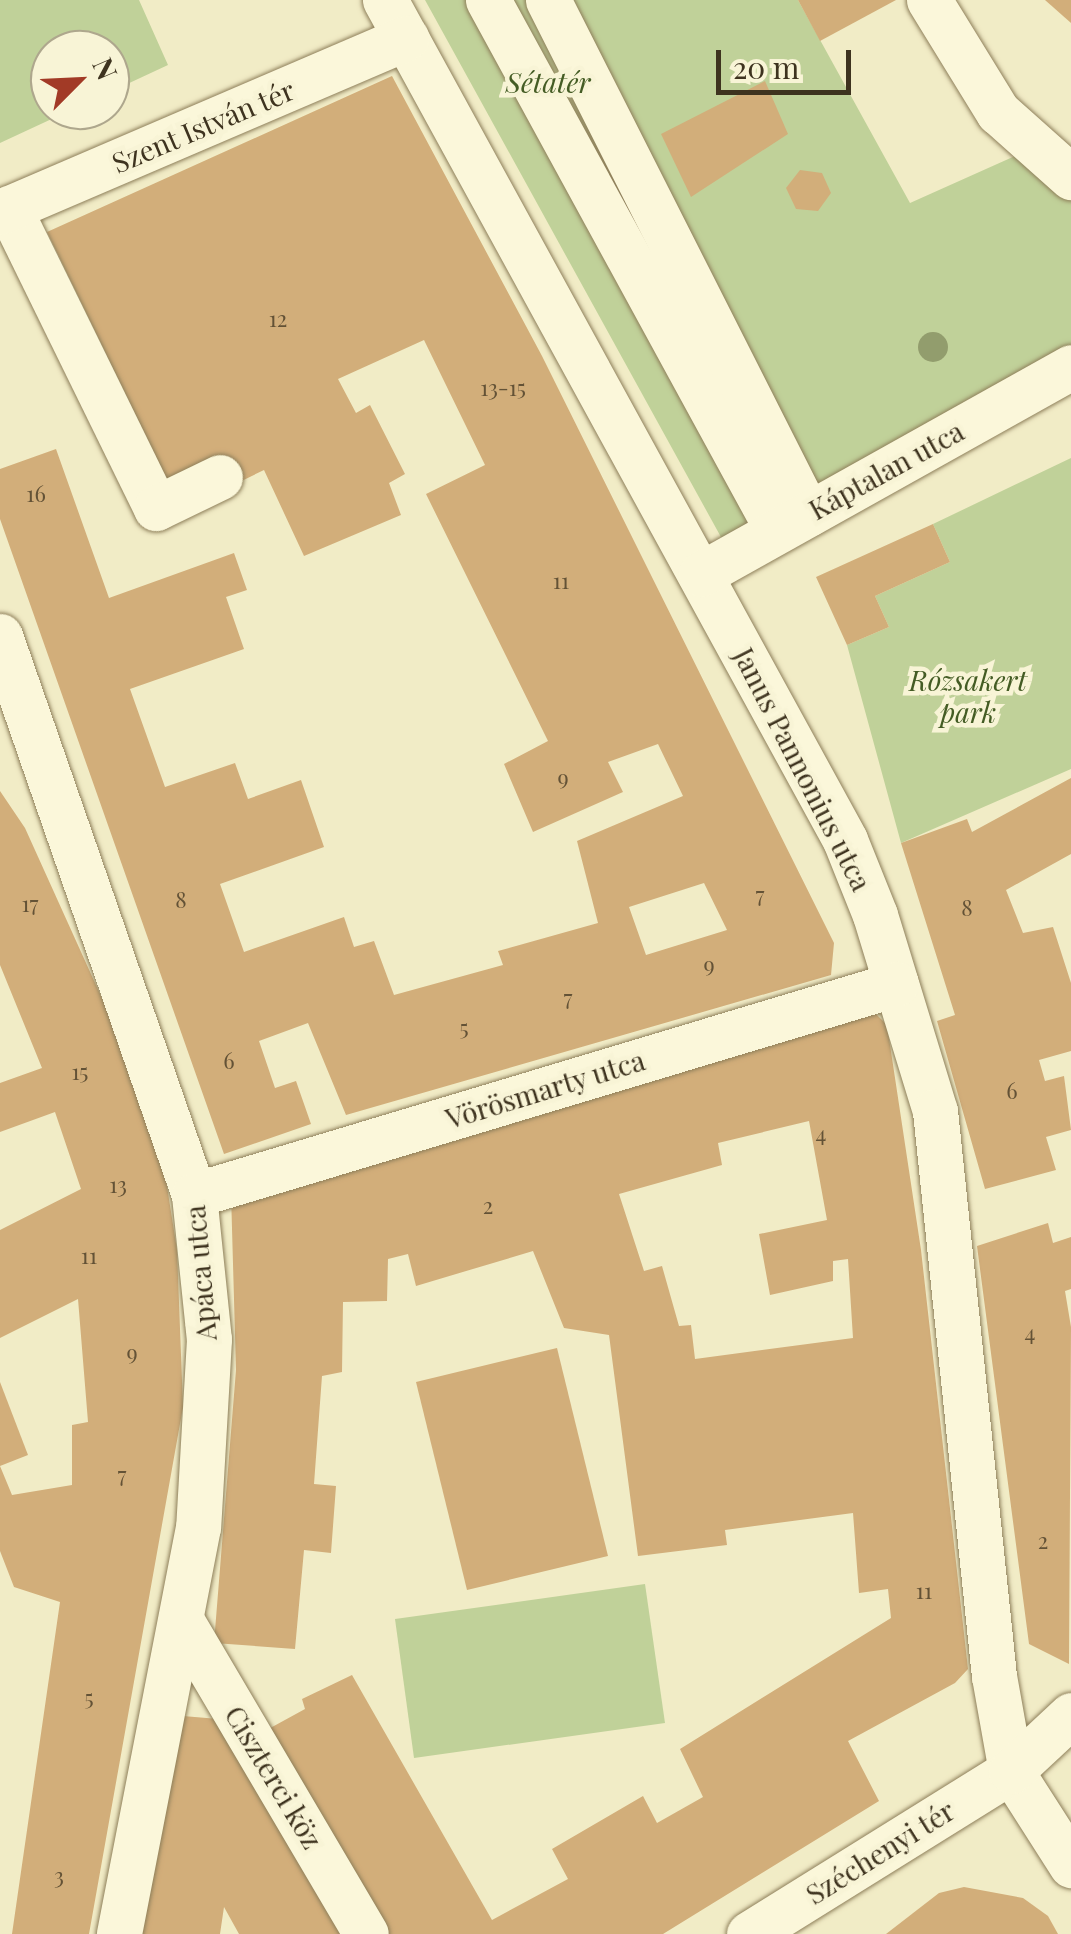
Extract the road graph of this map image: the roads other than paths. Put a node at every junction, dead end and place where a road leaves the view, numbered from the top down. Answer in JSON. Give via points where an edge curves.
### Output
{"nodes":[{"id":1,"x":488,"y":0,"type":"edge"},
{"id":2,"x":548,"y":0,"type":"edge"},
{"id":3,"x":929,"y":0,"type":"edge"},
{"id":4,"x":395,"y":19,"type":"edge"},
{"id":5,"x":1071,"y":177,"type":"edge"},
{"id":6,"x":4,"y":210,"type":"edge"},
{"id":7,"x":1071,"y":367,"type":"edge"},
{"id":8,"x":220,"y":477,"type":"dead end"},
{"id":9,"x":791,"y":519,"type":"junction"},
{"id":10,"x":701,"y":574,"type":"junction"},
{"id":11,"x":0,"y":636,"type":"edge"},
{"id":12,"x":896,"y":984,"type":"junction"},
{"id":13,"x":194,"y":1194,"type":"junction"},
{"id":14,"x":181,"y":1620,"type":"junction"},
{"id":15,"x":1071,"y":1715,"type":"edge"},
{"id":16,"x":1011,"y":1771,"type":"junction"},
{"id":17,"x":1071,"y":1865,"type":"edge"},
{"id":18,"x":119,"y":1934,"type":"edge"},
{"id":19,"x":366,"y":1934,"type":"edge"},
{"id":20,"x":749,"y":1934,"type":"edge"}],
"edges":[{"from":1,"to":9,"type":"street"},
{"from":2,"to":9,"type":"street"},
{"from":3,"to":5,"type":"street","via":[[1015,133]]},
{"from":4,"to":6,"type":"street","name":"Szent István tér"},
{"from":4,"to":10,"type":"street","name":"Janus Pannonius utca"},
{"from":6,"to":8,"type":"street","via":[[156,508]]},
{"from":7,"to":9,"type":"street","name":"Káptalan utca"},
{"from":9,"to":10,"type":"street","name":"Káptalan utca"},
{"from":10,"to":12,"type":"street","name":"Janus Pannonius utca","via":[[845,840]]},
{"from":11,"to":13,"type":"street","name":"Apáca utca"},
{"from":12,"to":13,"type":"street","name":"Vörösmarty utca"},
{"from":12,"to":16,"type":"street","name":"Janus Pannonius utca","via":[[935,1111],[994,1676]]},
{"from":13,"to":14,"type":"street","name":"Apáca utca","via":[[209,1339],[198,1526]]},
{"from":14,"to":18,"type":"street","name":"Apáca utca"},
{"from":14,"to":19,"type":"street","name":"Ciszterci köz"},
{"from":15,"to":16,"type":"street","name":"Széchenyi tér"},
{"from":16,"to":17,"type":"street"},
{"from":16,"to":20,"type":"street","name":"Széchenyi tér"}]}
